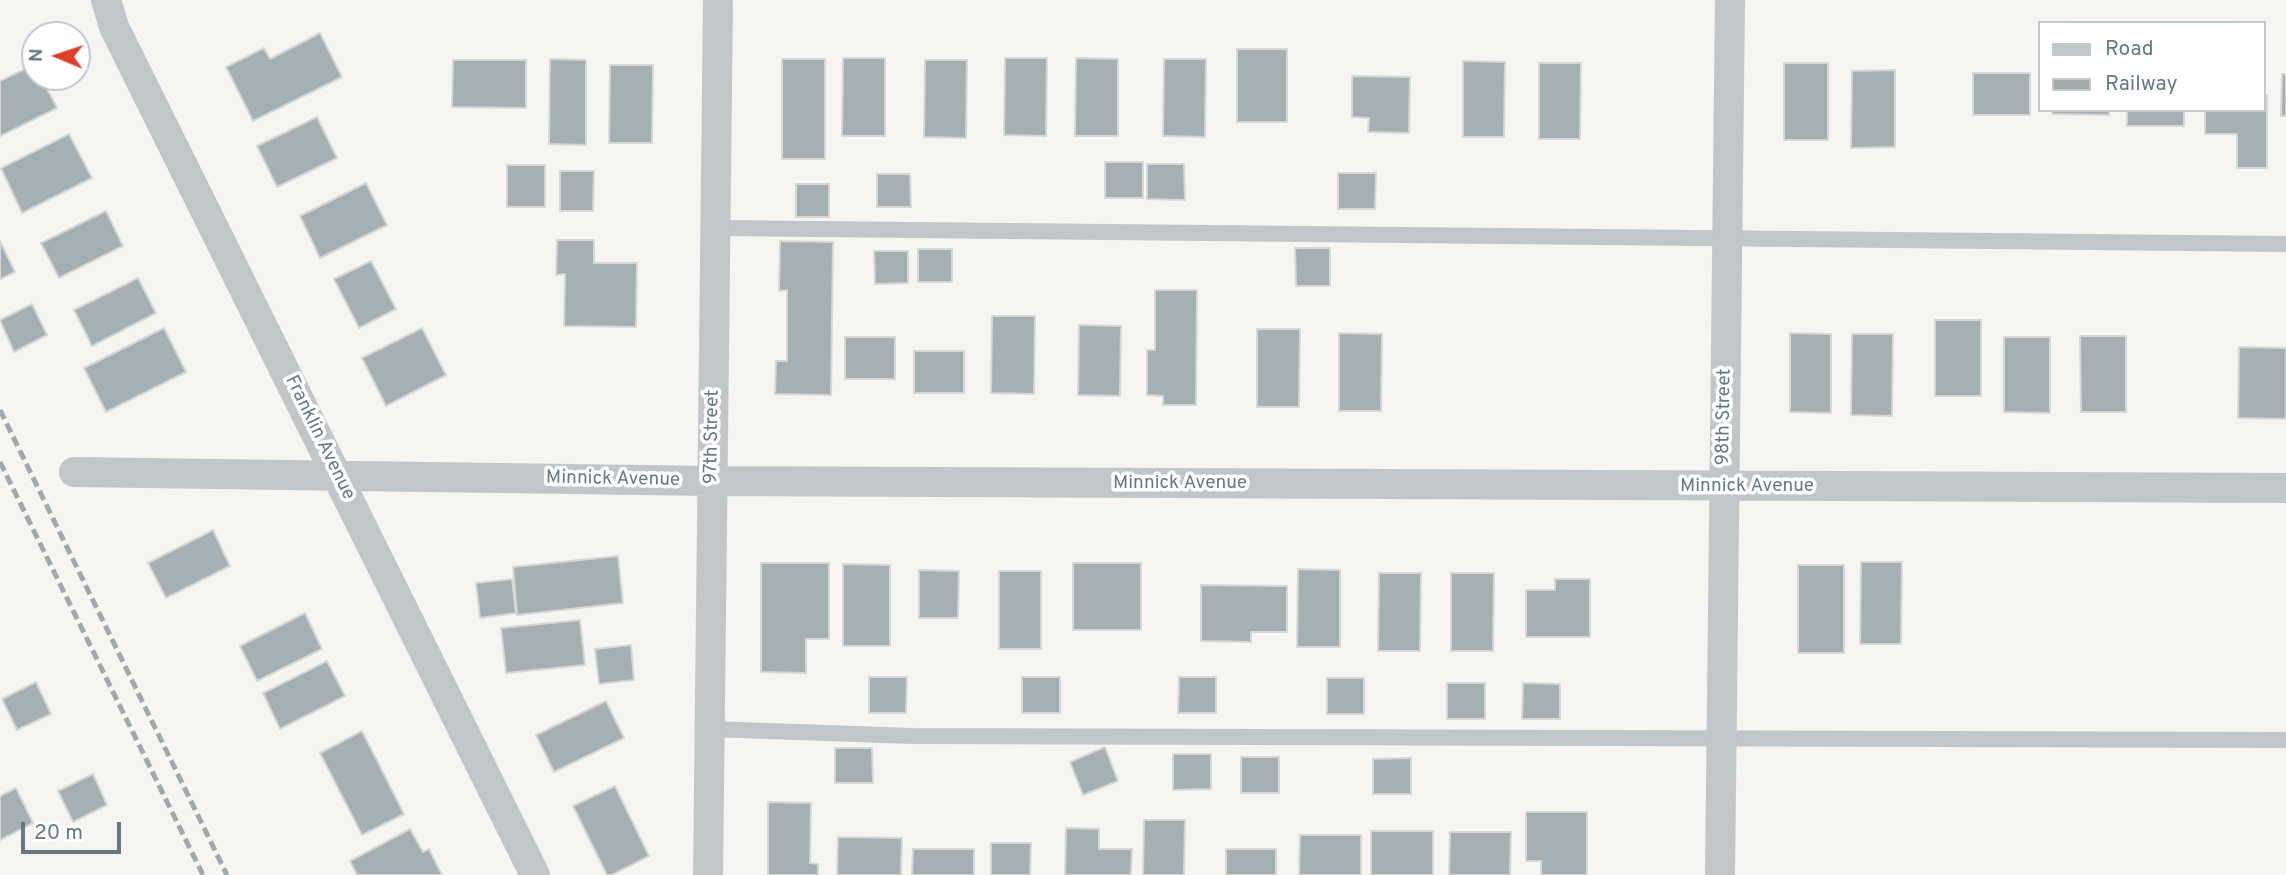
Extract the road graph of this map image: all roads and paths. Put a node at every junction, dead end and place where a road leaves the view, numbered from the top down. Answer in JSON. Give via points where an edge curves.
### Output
{"nodes":[{"id":1,"x":106,"y":0,"type":"edge"},
{"id":2,"x":718,"y":0,"type":"edge"},
{"id":3,"x":1730,"y":0,"type":"edge"},
{"id":4,"x":716,"y":228,"type":"junction"},
{"id":5,"x":1727,"y":239,"type":"junction"},
{"id":6,"x":2286,"y":244,"type":"edge"},
{"id":7,"x":74,"y":472,"type":"dead end"},
{"id":8,"x":337,"y":475,"type":"junction"},
{"id":9,"x":712,"y":481,"type":"junction"},
{"id":10,"x":1724,"y":487,"type":"junction"},
{"id":11,"x":2286,"y":488,"type":"edge"},
{"id":12,"x":710,"y":729,"type":"junction"},
{"id":13,"x":1722,"y":740,"type":"junction"},
{"id":14,"x":2286,"y":740,"type":"edge"},
{"id":15,"x":535,"y":875,"type":"edge"},
{"id":16,"x":708,"y":875,"type":"edge"},
{"id":17,"x":1720,"y":875,"type":"edge"}],
"edges":[{"from":1,"to":8,"type":"street","name":"Franklin Avenue","via":[[114,27]]},
{"from":2,"to":4,"type":"street","name":"97th Street"},
{"from":3,"to":5,"type":"street","name":"98th Street"},
{"from":4,"to":5,"type":"lane"},
{"from":4,"to":9,"type":"street","name":"97th Street"},
{"from":5,"to":6,"type":"lane"},
{"from":5,"to":10,"type":"street","name":"98th Street"},
{"from":7,"to":8,"type":"street","name":"Minnick Avenue"},
{"from":8,"to":9,"type":"street","name":"Minnick Avenue"},
{"from":8,"to":15,"type":"street","name":"Franklin Avenue"},
{"from":9,"to":10,"type":"street","name":"Minnick Avenue"},
{"from":9,"to":12,"type":"street","name":"97th Street"},
{"from":10,"to":11,"type":"street","name":"Minnick Avenue"},
{"from":10,"to":13,"type":"street","name":"98th Street"},
{"from":12,"to":13,"type":"lane","via":[[913,736]]},
{"from":12,"to":16,"type":"street","name":"97th Street"},
{"from":13,"to":14,"type":"lane"},
{"from":13,"to":17,"type":"street","name":"98th Street"}]}
